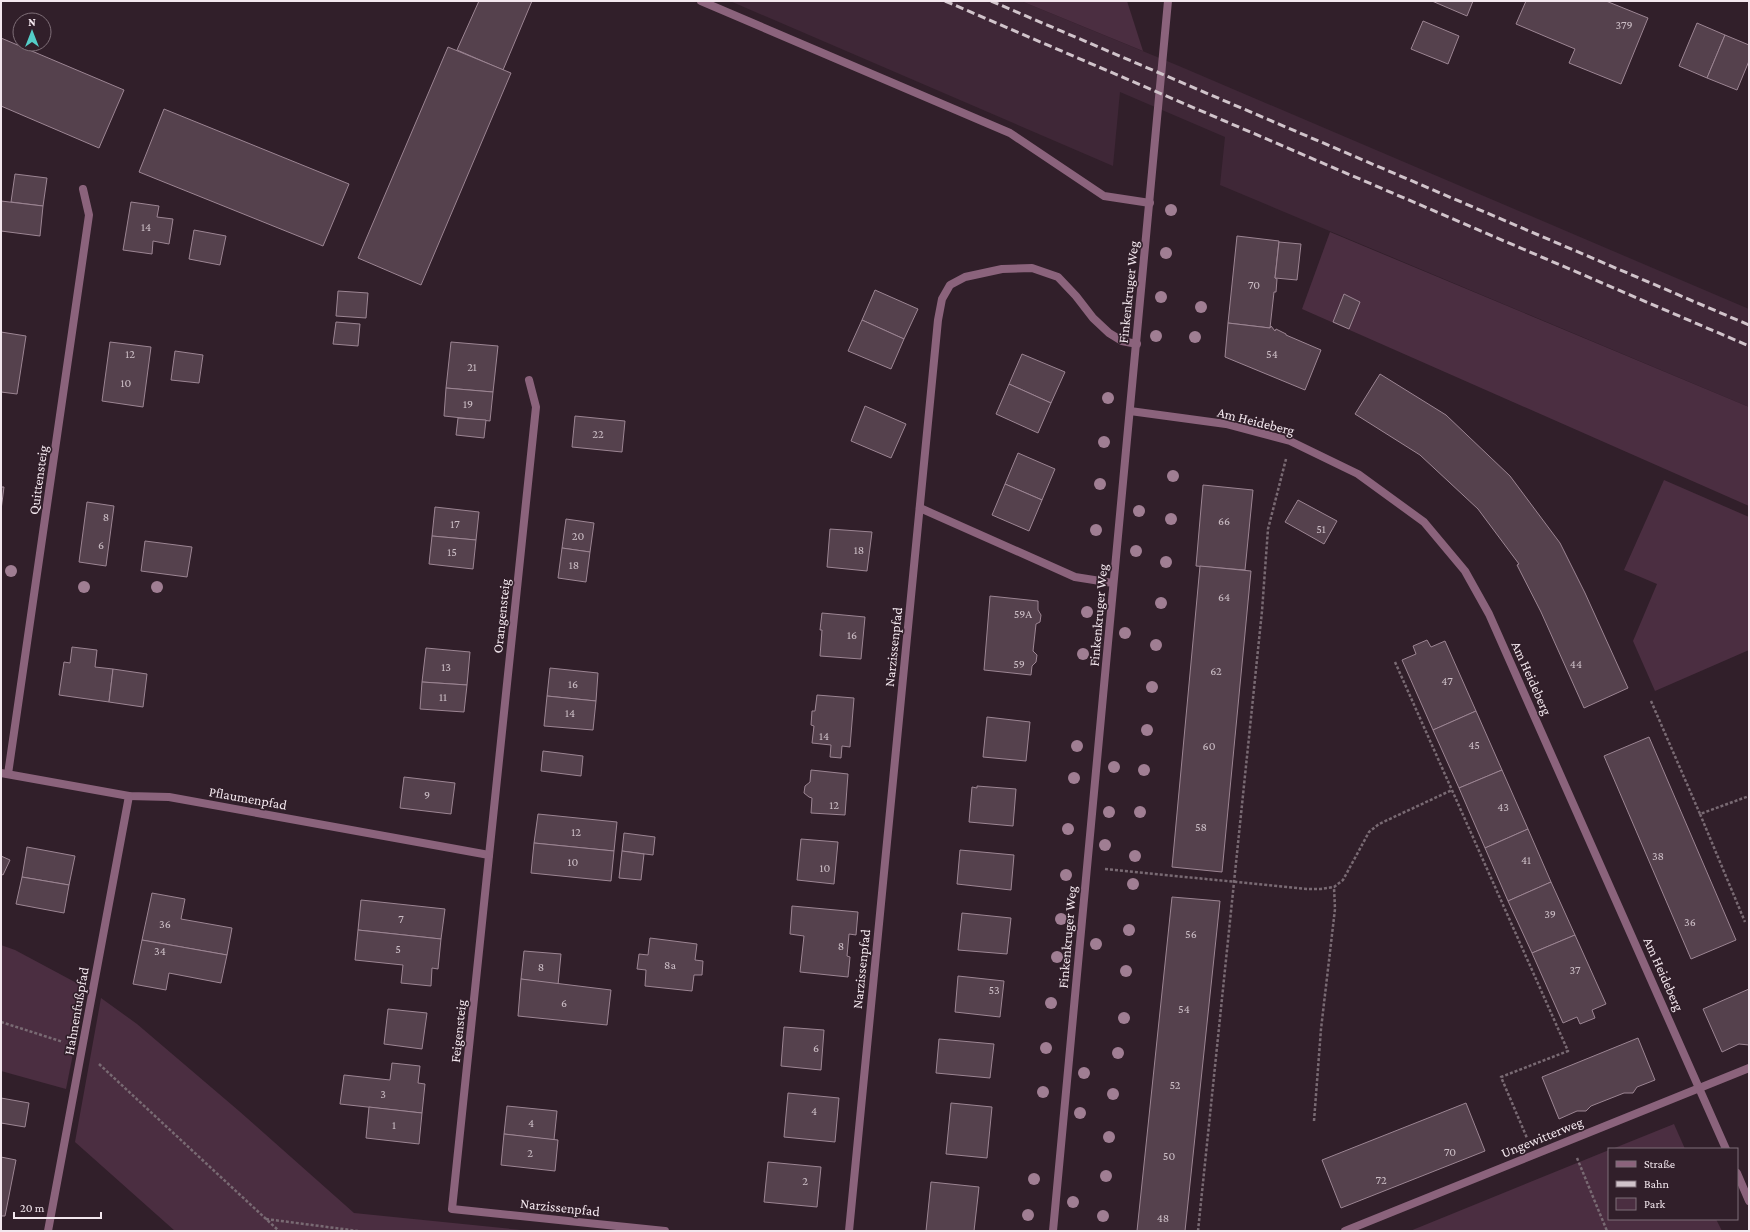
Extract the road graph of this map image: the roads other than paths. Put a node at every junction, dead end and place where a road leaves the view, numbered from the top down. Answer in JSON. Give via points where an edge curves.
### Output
{"nodes":[{"id":1,"x":701,"y":1,"type":"edge"},
{"id":2,"x":1168,"y":1,"type":"edge"},
{"id":3,"x":83,"y":190,"type":"dead end"},
{"id":4,"x":1150,"y":203,"type":"junction"},
{"id":5,"x":1136,"y":344,"type":"junction"},
{"id":6,"x":529,"y":380,"type":"dead end"},
{"id":7,"x":1130,"y":411,"type":"junction"},
{"id":8,"x":920,"y":508,"type":"junction"},
{"id":9,"x":1113,"y":583,"type":"junction"},
{"id":10,"x":5,"y":773,"type":"edge"},
{"id":11,"x":129,"y":796,"type":"junction"},
{"id":12,"x":489,"y":855,"type":"junction"},
{"id":13,"x":1749,"y":1068,"type":"edge"},
{"id":14,"x":1700,"y":1088,"type":"junction"},
{"id":15,"x":1726,"y":1148,"type":"edge"},
{"id":16,"x":1738,"y":1175,"type":"edge"},
{"id":17,"x":1749,"y":1201,"type":"edge"},
{"id":18,"x":452,"y":1209,"type":"joint"},
{"id":19,"x":48,"y":1231,"type":"edge"},
{"id":20,"x":666,"y":1231,"type":"edge"},
{"id":21,"x":849,"y":1231,"type":"edge"},
{"id":22,"x":1053,"y":1231,"type":"edge"},
{"id":23,"x":1345,"y":1231,"type":"edge"}],
"edges":[{"from":1,"to":4,"type":"street","via":[[1010,133],[1104,196]]},
{"from":2,"to":4,"type":"street","name":"Finkenkruger Weg"},
{"from":3,"to":10,"type":"street","name":"Quittensteig","via":[[89,215]]},
{"from":4,"to":5,"type":"street","name":"Finkenkruger Weg"},
{"from":5,"to":7,"type":"street","name":"Finkenkruger Weg"},
{"from":5,"to":8,"type":"street","name":"Narzissenpfad","via":[[1122,341],[1109,333],[1058,277],[1032,268],[994,271],[965,277],[950,285],[942,299],[938,320]]},
{"from":6,"to":12,"type":"street","name":"Orangensteig","via":[[536,407]]},
{"from":7,"to":9,"type":"street","name":"Finkenkruger Weg"},
{"from":7,"to":14,"type":"street","name":"Am Heideberg","via":[[1226,424],[1290,441],[1358,474],[1424,522],[1465,572],[1489,614]]},
{"from":8,"to":9,"type":"street","via":[[1075,577]]},
{"from":8,"to":21,"type":"street","name":"Narzissenpfad"},
{"from":9,"to":22,"type":"street","name":"Finkenkruger Weg"},
{"from":10,"to":11,"type":"street","name":"Pflaumenpfad"},
{"from":11,"to":12,"type":"street","name":"Pflaumenpfad","via":[[169,796]]},
{"from":11,"to":19,"type":"street","name":"Hahnenfußpfad"},
{"from":12,"to":18,"type":"street","name":"Feigensteig"},
{"from":13,"to":14,"type":"street","name":"Ungewitterweg"},
{"from":14,"to":15,"type":"street","name":"Am Heideberg"},
{"from":14,"to":23,"type":"street","name":"Ungewitterweg"},
{"from":16,"to":17,"type":"street"},
{"from":18,"to":20,"type":"street","name":"Narzissenpfad"}]}
